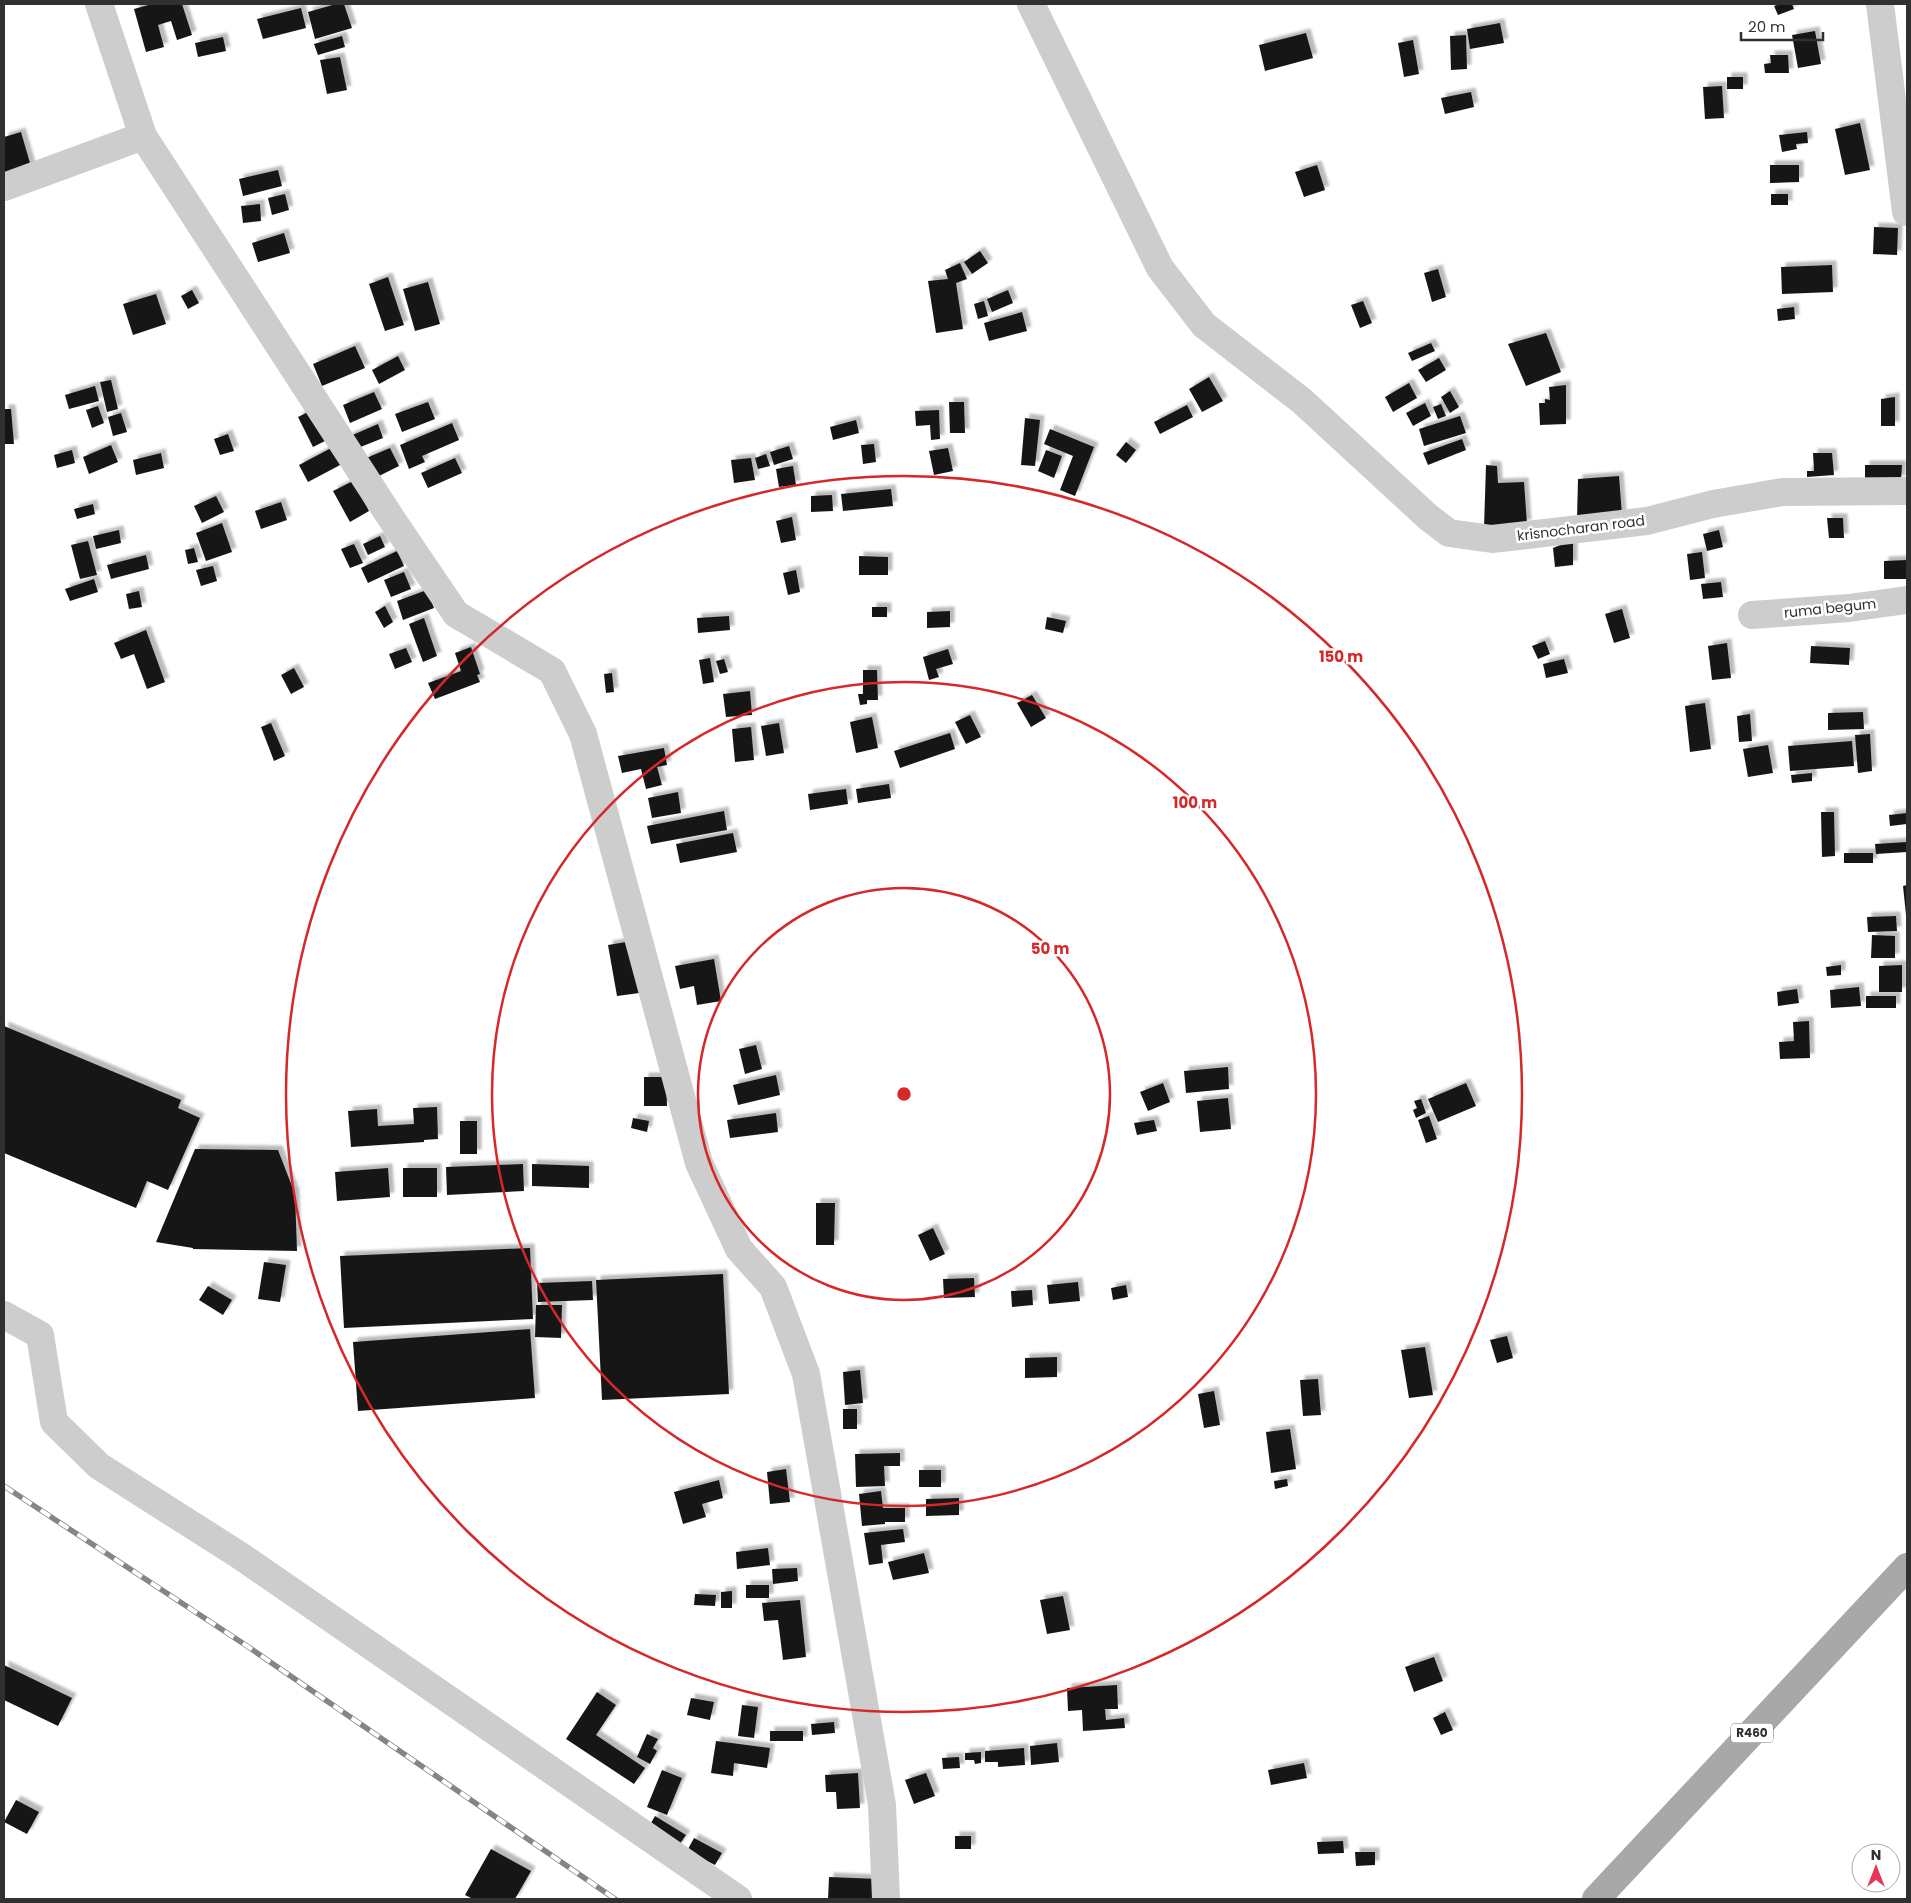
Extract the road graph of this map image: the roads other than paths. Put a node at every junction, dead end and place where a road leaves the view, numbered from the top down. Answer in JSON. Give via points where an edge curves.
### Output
{"nodes":[{"id":1,"x":99,"y":4,"type":"edge"},
{"id":2,"x":1031,"y":4,"type":"edge"},
{"id":3,"x":1880,"y":4,"type":"edge"},
{"id":4,"x":143,"y":136,"type":"junction"},
{"id":5,"x":4,"y":187,"type":"edge"},
{"id":6,"x":1907,"y":213,"type":"edge"},
{"id":7,"x":1907,"y":491,"type":"edge"},
{"id":8,"x":1907,"y":600,"type":"edge"},
{"id":9,"x":1752,"y":615,"type":"dead end"},
{"id":10,"x":4,"y":1315,"type":"edge"},
{"id":11,"x":1907,"y":1567,"type":"edge"},
{"id":12,"x":738,"y":1899,"type":"edge"},
{"id":13,"x":886,"y":1899,"type":"edge"},
{"id":14,"x":1596,"y":1899,"type":"edge"}],
"edges":[{"from":1,"to":4,"type":"street"},
{"from":2,"to":7,"type":"street","name":"krisnocharan road","via":[[1160,268],[1204,325],[1302,401],[1428,518],[1449,532],[1492,539],[1647,521],[1713,504],[1782,492]]},
{"from":3,"to":6,"type":"street"},
{"from":4,"to":5,"type":"street"},
{"from":4,"to":13,"type":"street","via":[[456,614],[552,671],[583,734],[699,1163],[739,1249],[773,1287],[806,1374],[882,1804]]},
{"from":8,"to":9,"type":"street","name":"ruma begum"},
{"from":10,"to":12,"type":"street","via":[[40,1335],[54,1422],[99,1466],[248,1561]]},
{"from":11,"to":14,"type":"main road","number":"R460"}]}
